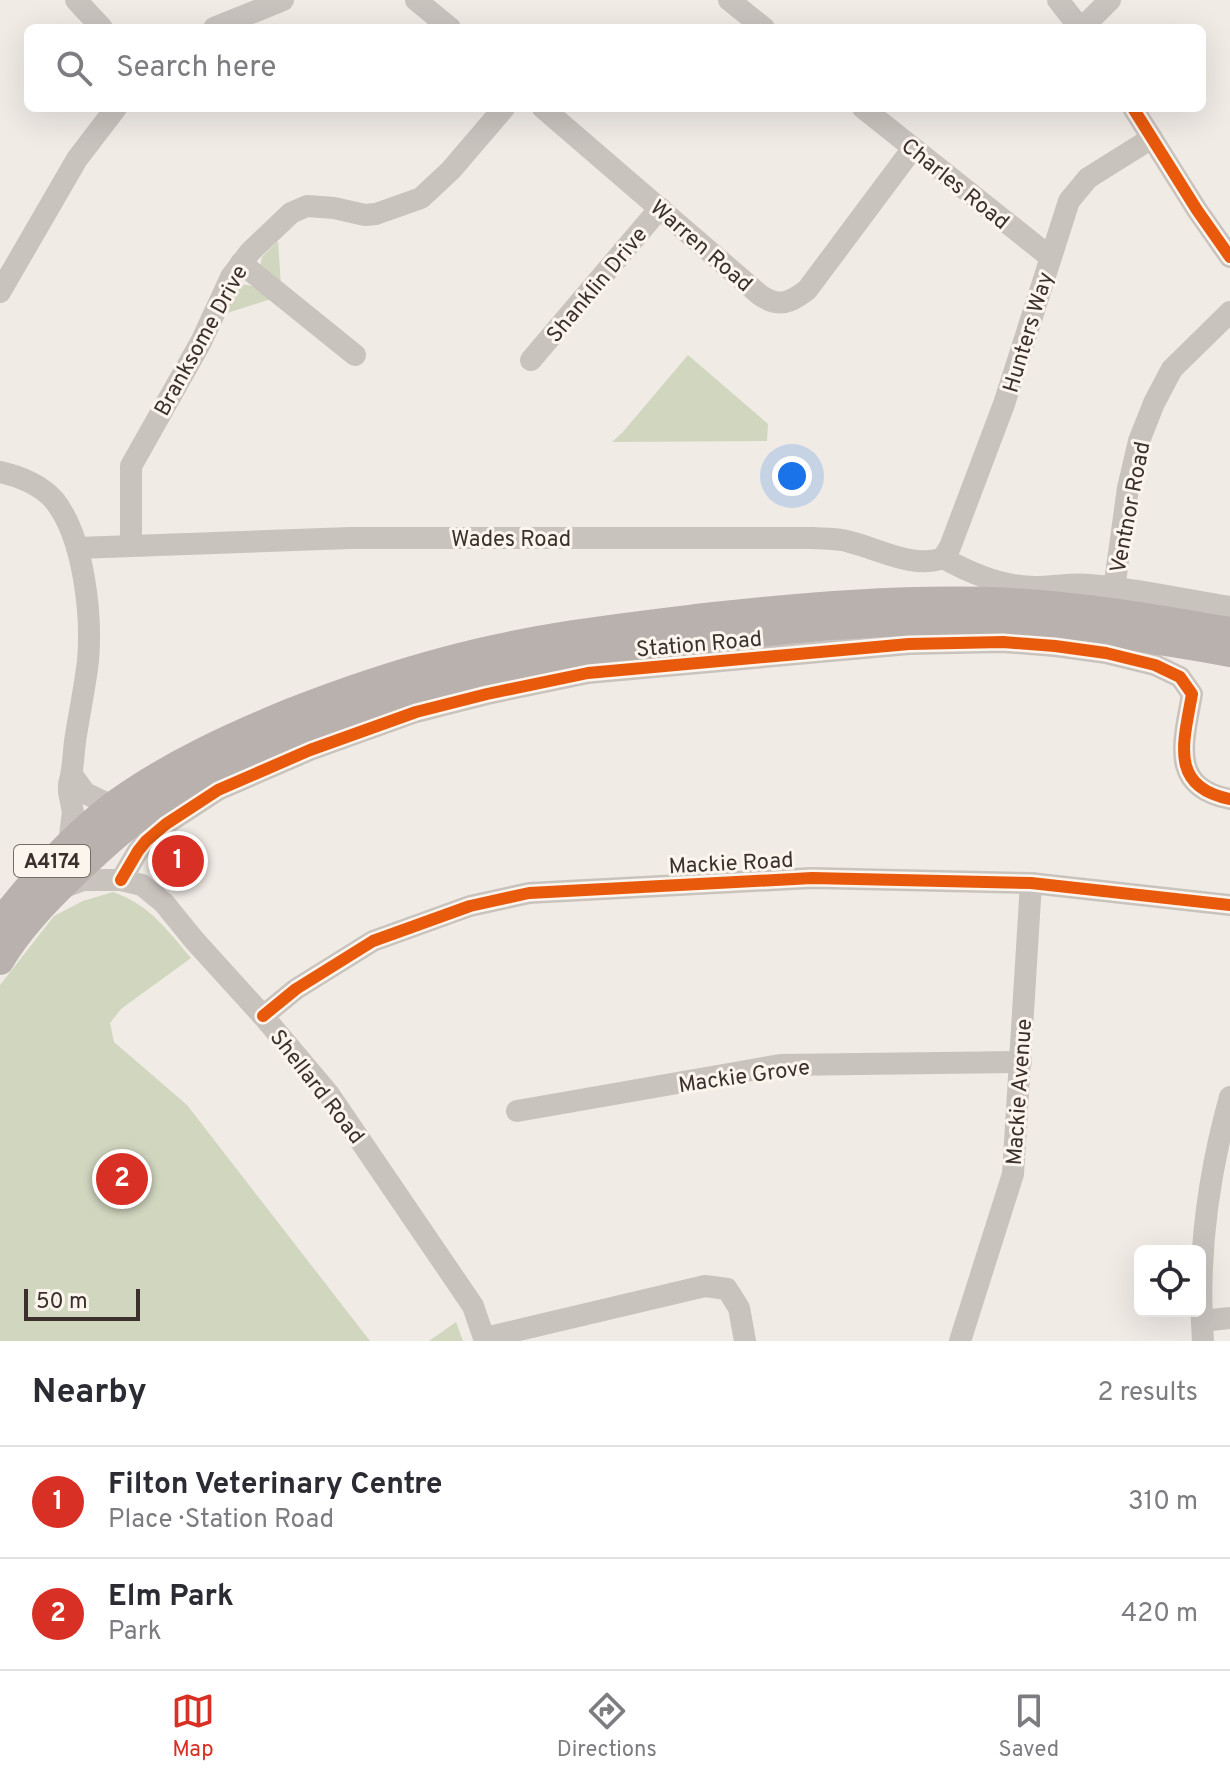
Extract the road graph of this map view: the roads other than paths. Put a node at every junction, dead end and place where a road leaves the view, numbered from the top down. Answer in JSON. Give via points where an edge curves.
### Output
{"nodes":[{"id":1,"x":76,"y":0,"type":"edge"},
{"id":2,"x":283,"y":0,"type":"edge"},
{"id":3,"x":416,"y":0,"type":"edge"},
{"id":4,"x":729,"y":0,"type":"edge"},
{"id":5,"x":1058,"y":0,"type":"edge"},
{"id":6,"x":1110,"y":0,"type":"edge"},
{"id":7,"x":98,"y":24,"type":"edge"},
{"id":8,"x":224,"y":24,"type":"edge"},
{"id":9,"x":445,"y":24,"type":"edge"},
{"id":10,"x":759,"y":24,"type":"edge"},
{"id":11,"x":1078,"y":24,"type":"edge"},
{"id":12,"x":1085,"y":24,"type":"edge"},
{"id":13,"x":113,"y":112,"type":"edge"},
{"id":14,"x":501,"y":112,"type":"edge"},
{"id":15,"x":548,"y":112,"type":"edge"},
{"id":16,"x":868,"y":112,"type":"edge"},
{"id":17,"x":1136,"y":112,"type":"edge"},
{"id":18,"x":1152,"y":138,"type":"junction"},
{"id":19,"x":913,"y":148,"type":"junction"},
{"id":20,"x":660,"y":208,"type":"junction"},
{"id":21,"x":1050,"y":257,"type":"junction"},
{"id":22,"x":1230,"y":257,"type":"edge"},
{"id":23,"x":241,"y":263,"type":"junction"},
{"id":24,"x":0,"y":292,"type":"edge"},
{"id":25,"x":1230,"y":312,"type":"edge"},
{"id":26,"x":355,"y":355,"type":"dead end"},
{"id":27,"x":531,"y":360,"type":"dead end"},
{"id":28,"x":0,"y":472,"type":"edge"},
{"id":29,"x":131,"y":546,"type":"junction"},
{"id":30,"x":77,"y":548,"type":"junction"},
{"id":31,"x":943,"y":558,"type":"junction"},
{"id":32,"x":1114,"y":589,"type":"junction"},
{"id":33,"x":1230,"y":607,"type":"edge"},
{"id":34,"x":1230,"y":631,"type":"edge"},
{"id":35,"x":1230,"y":653,"type":"edge"},
{"id":36,"x":72,"y":775,"type":"junction"},
{"id":37,"x":1230,"y":799,"type":"edge"},
{"id":38,"x":112,"y":806,"type":"junction"},
{"id":39,"x":69,"y":843,"type":"junction"},
{"id":40,"x":121,"y":880,"type":"junction"},
{"id":41,"x":1031,"y":883,"type":"junction"},
{"id":42,"x":58,"y":889,"type":"junction"},
{"id":43,"x":1230,"y":905,"type":"edge"},
{"id":44,"x":0,"y":922,"type":"edge"},
{"id":45,"x":0,"y":961,"type":"edge"},
{"id":46,"x":263,"y":1016,"type":"junction"},
{"id":47,"x":1021,"y":1062,"type":"junction"},
{"id":48,"x":1230,"y":1097,"type":"edge"},
{"id":49,"x":517,"y":1111,"type":"dead end"},
{"id":50,"x":1230,"y":1318,"type":"edge"},
{"id":51,"x":1203,"y":1331,"type":"edge"},
{"id":52,"x":485,"y":1340,"type":"edge"},
{"id":53,"x":745,"y":1341,"type":"edge"},
{"id":54,"x":960,"y":1341,"type":"edge"}],
"edges":[{"from":1,"to":7,"type":"street"},
{"from":2,"to":8,"type":"street"},
{"from":3,"to":9,"type":"street"},
{"from":4,"to":10,"type":"street"},
{"from":5,"to":11,"type":"street"},
{"from":6,"to":12,"type":"street"},
{"from":13,"to":24,"type":"street","via":[[77,159]]},
{"from":14,"to":23,"type":"street","name":"Branksome Drive","via":[[421,198],[365,215],[307,206],[278,224]]},
{"from":15,"to":20,"type":"street","name":"Warren Road"},
{"from":16,"to":19,"type":"street","name":"Charles Road"},
{"from":17,"to":18,"type":"street"},
{"from":18,"to":21,"type":"street","name":"Hunters Way","via":[[1088,178],[1069,201]]},
{"from":18,"to":22,"type":"street"},
{"from":19,"to":20,"type":"street","name":"Warren Road","via":[[807,290],[785,303],[760,295]]},
{"from":19,"to":21,"type":"street","name":"Charles Road"},
{"from":20,"to":27,"type":"street","name":"Shanklin Drive"},
{"from":21,"to":31,"type":"street","name":"Hunters Way","via":[[1004,404]]},
{"from":23,"to":26,"type":"street"},
{"from":23,"to":29,"type":"street","name":"Branksome Drive","via":[[131,466]]},
{"from":25,"to":32,"type":"street","name":"Ventnor Road","via":[[1172,369],[1154,403],[1128,488]]},
{"from":28,"to":30,"type":"street","via":[[38,486],[54,500]]},
{"from":29,"to":30,"type":"street","name":"Wades Road"},
{"from":29,"to":31,"type":"street","name":"Wades Road","via":[[350,538],[812,538],[845,540],[910,560]]},
{"from":30,"to":36,"type":"street","via":[[89,637]]},
{"from":31,"to":32,"type":"street","via":[[1019,586]]},
{"from":32,"to":33,"type":"street"},
{"from":34,"to":38,"type":"main road","name":"Station Road","number":"A4174","via":[[1073,607],[906,600],[563,636],[447,660],[312,704],[203,752]]},
{"from":35,"to":42,"type":"main road","name":"Station Road","number":"A4174","via":[[1073,629],[918,622],[818,627],[567,656],[375,704],[252,752],[137,819]]},
{"from":36,"to":38,"type":"street","via":[[85,793]]},
{"from":36,"to":39,"type":"street"},
{"from":37,"to":40,"type":"street","name":"Station Road","via":[[1213,796],[1193,782],[1182,754],[1192,694],[1180,677],[1155,665],[1055,646],[909,644],[588,673],[416,712],[218,790],[146,841]]},
{"from":38,"to":39,"type":"main road","number":"A4174"},
{"from":39,"to":44,"type":"main road","number":"A4174"},
{"from":40,"to":42,"type":"street","name":"Shellard Road","via":[[83,880]]},
{"from":40,"to":46,"type":"street","name":"Shellard Road","via":[[142,885],[164,903]]},
{"from":41,"to":43,"type":"street","name":"Mackie Road"},
{"from":41,"to":46,"type":"street","name":"Mackie Road","via":[[812,878],[529,893],[470,906],[373,941]]},
{"from":41,"to":47,"type":"street","name":"Mackie Avenue"},
{"from":42,"to":45,"type":"main road","number":"A4174"},
{"from":46,"to":52,"type":"street","name":"Shellard Road","via":[[328,1093],[379,1167],[473,1306]]},
{"from":47,"to":49,"type":"street","name":"Mackie Grove","via":[[780,1065]]},
{"from":47,"to":54,"type":"street","name":"Mackie Avenue","via":[[1013,1174]]},
{"from":48,"to":51,"type":"street","via":[[1205,1218]]},
{"from":50,"to":51,"type":"street"},
{"from":52,"to":53,"type":"street","via":[[705,1286],[727,1289],[739,1308]]}]}
